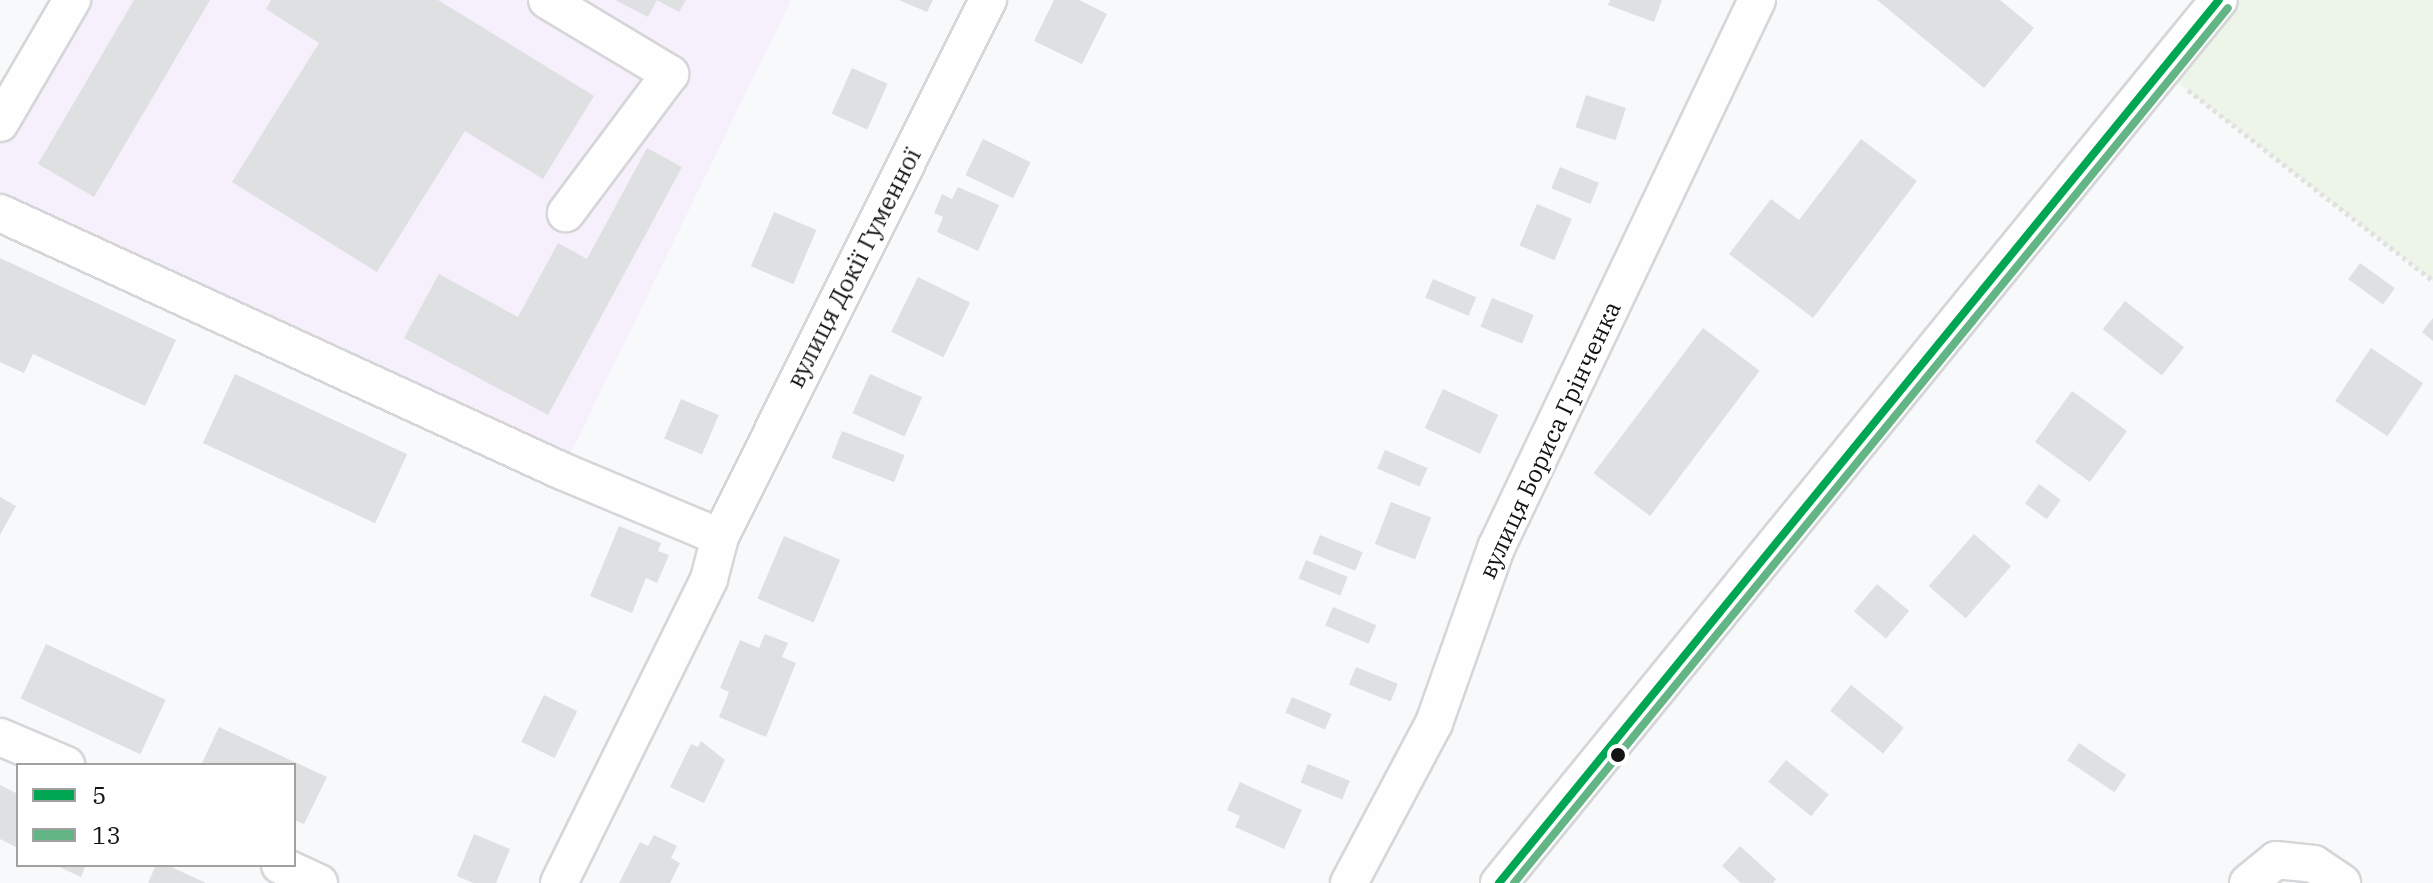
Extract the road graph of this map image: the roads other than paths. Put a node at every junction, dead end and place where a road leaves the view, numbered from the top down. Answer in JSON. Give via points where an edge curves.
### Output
{"nodes":[{"id":1,"x":72,"y":0,"type":"edge"},
{"id":2,"x":547,"y":0,"type":"edge"},
{"id":3,"x":988,"y":0,"type":"edge"},
{"id":4,"x":1757,"y":0,"type":"edge"},
{"id":5,"x":2219,"y":0,"type":"edge"},
{"id":6,"x":0,"y":123,"type":"edge"},
{"id":7,"x":0,"y":213,"type":"edge"},
{"id":8,"x":566,"y":213,"type":"dead end"},
{"id":9,"x":720,"y":537,"type":"junction"},
{"id":10,"x":0,"y":737,"type":"edge"},
{"id":11,"x":61,"y":763,"type":"edge"},
{"id":12,"x":284,"y":867,"type":"edge"},
{"id":13,"x":319,"y":883,"type":"edge"},
{"id":14,"x":559,"y":883,"type":"edge"},
{"id":15,"x":1349,"y":883,"type":"edge"},
{"id":16,"x":1499,"y":883,"type":"edge"},
{"id":17,"x":2248,"y":883,"type":"edge"},
{"id":18,"x":2342,"y":883,"type":"edge"}],
"edges":[{"from":1,"to":6,"type":"street"},
{"from":2,"to":8,"type":"street","via":[[670,74]]},
{"from":3,"to":9,"type":"street","name":"вулиця Докії Гуменної"},
{"from":4,"to":15,"type":"street","name":"вулиця Бориса Грінченка","via":[[1496,548],[1434,723]]},
{"from":5,"to":16,"type":"street","via":[[2165,73]]},
{"from":7,"to":9,"type":"street"},
{"from":9,"to":14,"type":"street","name":"вулиця Докії Гуменної","via":[[709,579]]},
{"from":10,"to":11,"type":"street"},
{"from":12,"to":13,"type":"street"},
{"from":17,"to":18,"type":"street","via":[[2276,860],[2314,864]]}]}
